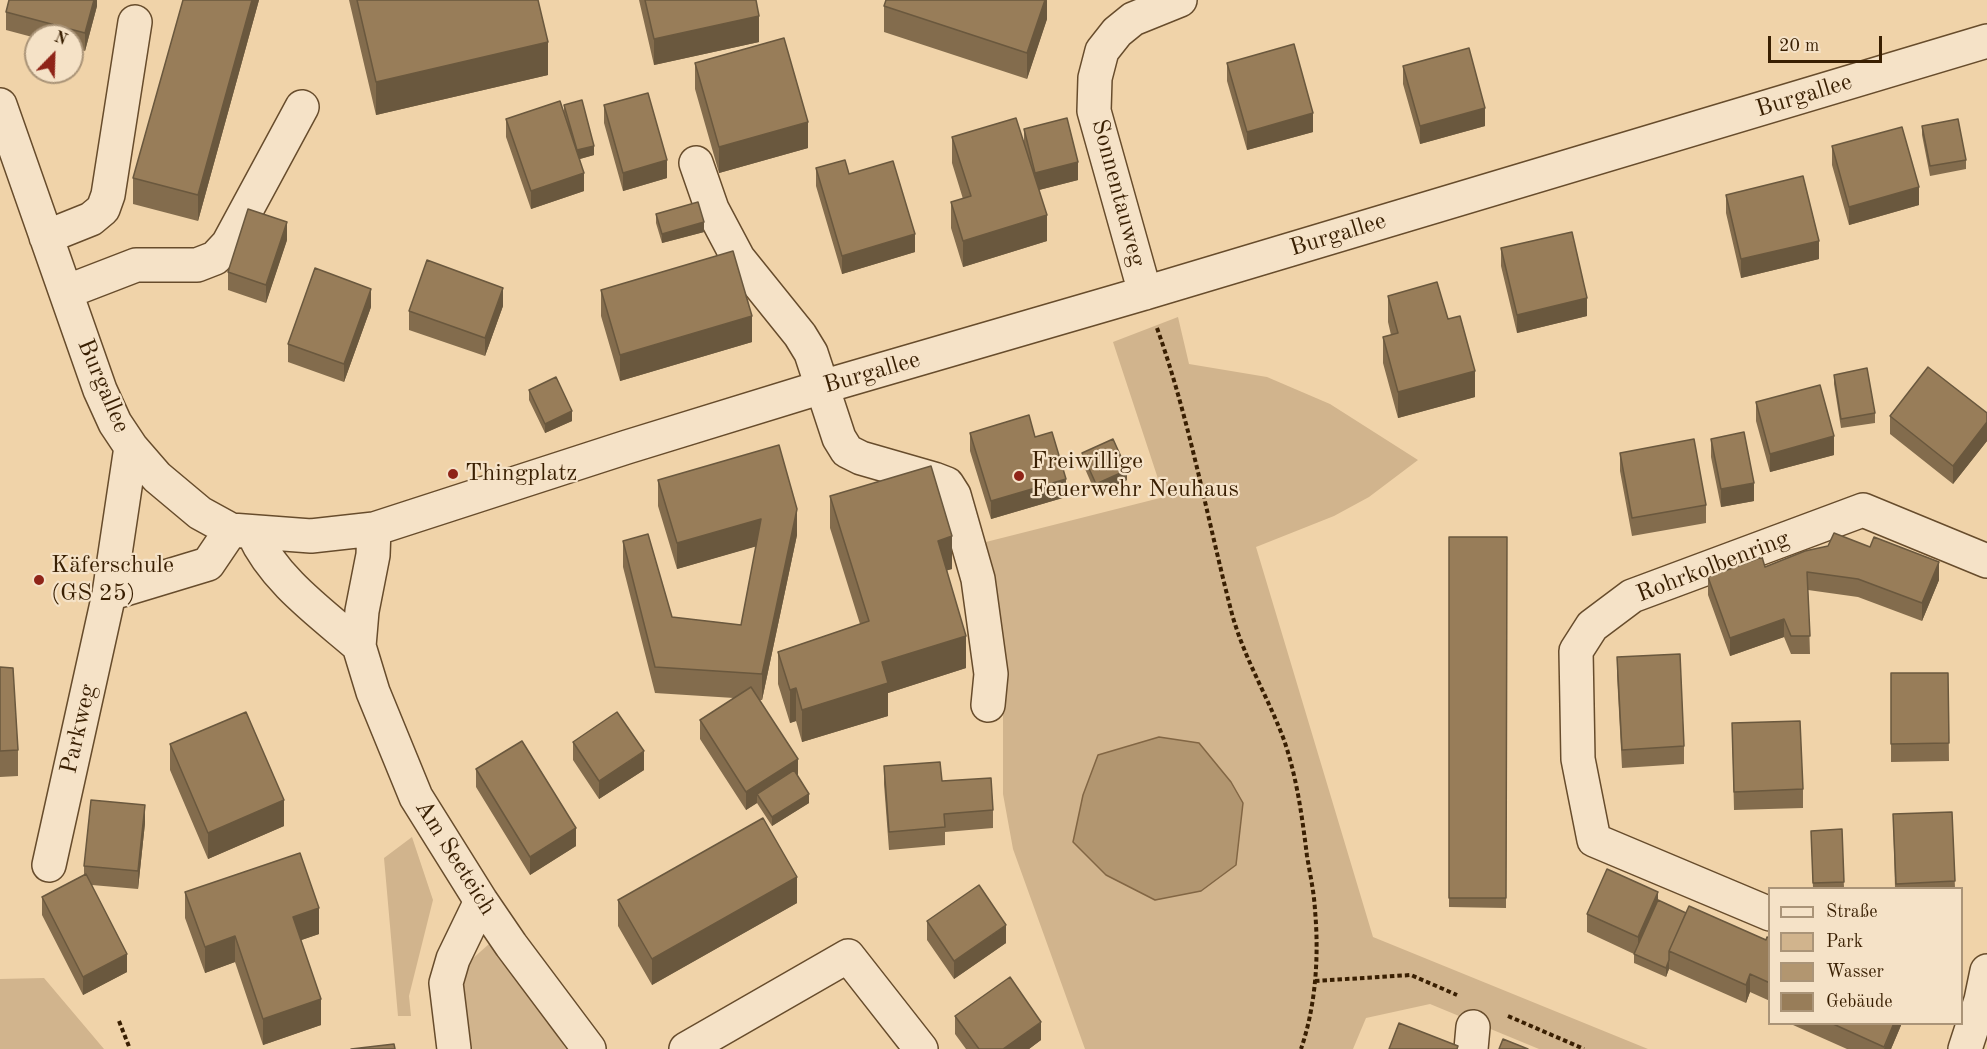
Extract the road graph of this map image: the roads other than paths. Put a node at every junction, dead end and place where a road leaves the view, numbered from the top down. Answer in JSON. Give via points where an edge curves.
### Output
{"nodes":[{"id":1,"x":1166,"y":5,"type":"edge"},
{"id":2,"x":135,"y":22,"type":"dead end"},
{"id":3,"x":1987,"y":41,"type":"edge"},
{"id":4,"x":0,"y":105,"type":"edge"},
{"id":5,"x":302,"y":107,"type":"dead end"},
{"id":6,"x":696,"y":163,"type":"dead end"},
{"id":7,"x":46,"y":237,"type":"junction"},
{"id":8,"x":66,"y":292,"type":"junction"},
{"id":9,"x":1145,"y":293,"type":"junction"},
{"id":10,"x":822,"y":387,"type":"junction"},
{"id":11,"x":131,"y":447,"type":"junction"},
{"id":12,"x":374,"y":529,"type":"junction"},
{"id":13,"x":242,"y":531,"type":"junction"},
{"id":14,"x":1987,"y":561,"type":"edge"},
{"id":15,"x":109,"y":594,"type":"junction"},
{"id":16,"x":359,"y":646,"type":"junction"},
{"id":17,"x":988,"y":705,"type":"dead end"},
{"id":18,"x":49,"y":865,"type":"dead end"},
{"id":19,"x":481,"y":901,"type":"junction"},
{"id":20,"x":1768,"y":913,"type":"edge"},
{"id":21,"x":1979,"y":992,"type":"edge"},
{"id":22,"x":454,"y":1049,"type":"edge"},
{"id":23,"x":590,"y":1049,"type":"edge"},
{"id":24,"x":686,"y":1049,"type":"edge"},
{"id":25,"x":921,"y":1049,"type":"edge"},
{"id":26,"x":1965,"y":1049,"type":"edge"}],
"edges":[{"from":1,"to":9,"type":"street","name":"Sonnentauweg","via":[[1133,19],[1117,32],[1102,51],[1095,78],[1094,111]]},
{"from":2,"to":7,"type":"street","via":[[103,209],[91,219]]},
{"from":3,"to":9,"type":"street","name":"Burgallee"},
{"from":4,"to":7,"type":"street","name":"Burgallee"},
{"from":5,"to":8,"type":"street","via":[[228,244],[215,258],[197,265],[136,265]]},
{"from":6,"to":10,"type":"street","via":[[728,241],[800,335]]},
{"from":7,"to":8,"type":"street","name":"Burgallee"},
{"from":8,"to":11,"type":"street","name":"Burgallee","via":[[100,390]]},
{"from":9,"to":10,"type":"street","name":"Burgallee"},
{"from":10,"to":12,"type":"street","name":"Burgallee"},
{"from":10,"to":17,"type":"street","via":[[847,451],[947,484],[954,495],[978,579],[992,674]]},
{"from":11,"to":13,"type":"street","name":"Burgallee","via":[[157,477],[200,513]]},
{"from":11,"to":15,"type":"street","name":"Parkweg"},
{"from":12,"to":13,"type":"street","name":"Burgallee","via":[[311,536]]},
{"from":12,"to":16,"type":"street","name":"Am Seeteich"},
{"from":13,"to":15,"type":"street","via":[[208,564]]},
{"from":13,"to":16,"type":"street","via":[[282,576]]},
{"from":14,"to":20,"type":"street","name":"Rohrkolbenring","via":[[1863,510],[1632,596],[1592,626],[1576,651],[1578,759],[1594,840]]},
{"from":15,"to":18,"type":"street","name":"Parkweg"},
{"from":16,"to":19,"type":"street","name":"Am Seeteich","via":[[373,692],[416,797]]},
{"from":19,"to":22,"type":"street","via":[[446,983]]},
{"from":19,"to":23,"type":"street","name":"Am Seeteich"},
{"from":21,"to":26,"type":"street"},
{"from":24,"to":25,"type":"street","via":[[848,956]]}]}
